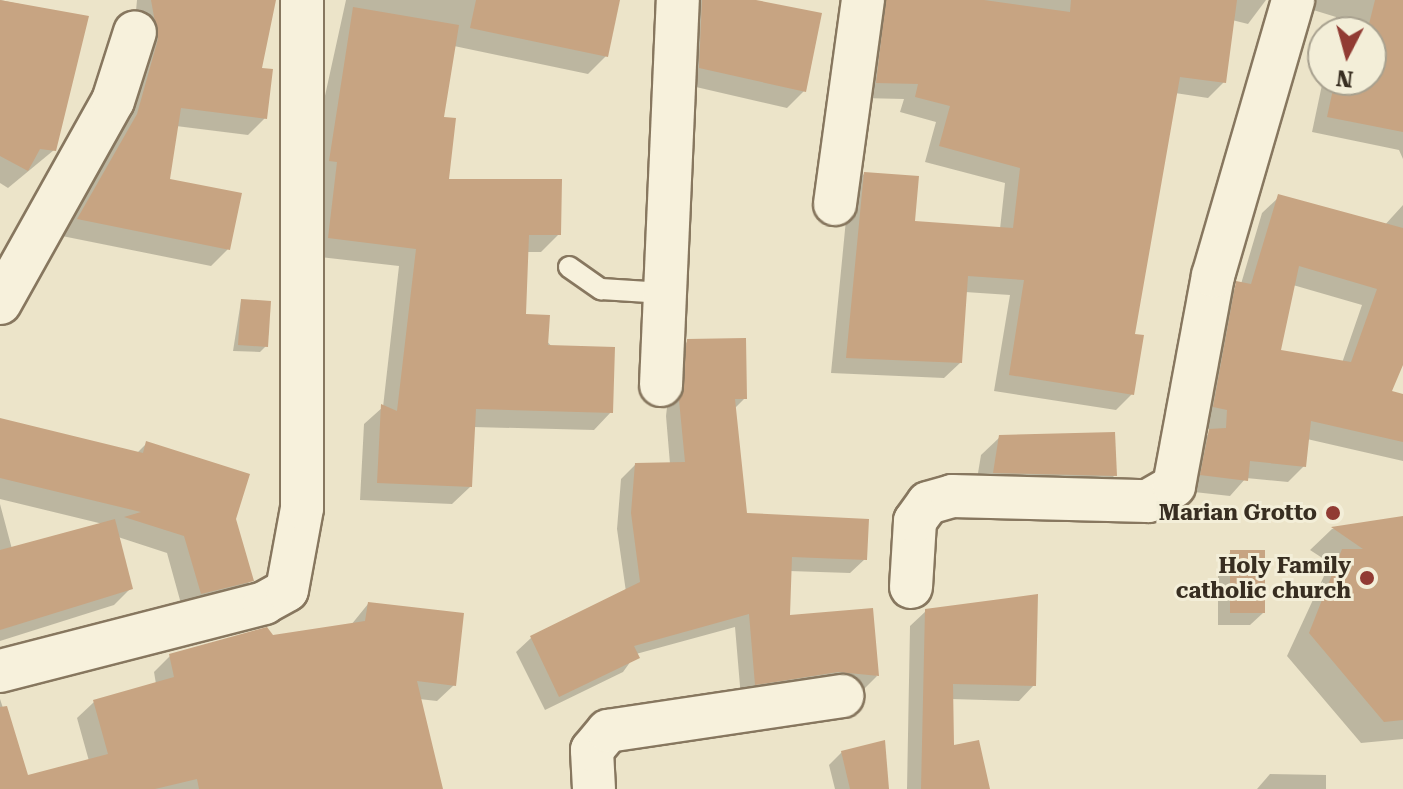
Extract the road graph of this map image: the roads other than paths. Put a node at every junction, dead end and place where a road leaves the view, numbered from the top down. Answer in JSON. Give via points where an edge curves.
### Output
{"nodes":[{"id":1,"x":302,"y":0,"type":"edge"},
{"id":2,"x":678,"y":0,"type":"edge"},
{"id":3,"x":863,"y":0,"type":"edge"},
{"id":4,"x":1293,"y":0,"type":"edge"},
{"id":5,"x":135,"y":32,"type":"dead end"},
{"id":6,"x":835,"y":204,"type":"dead end"},
{"id":7,"x":569,"y":267,"type":"dead end"},
{"id":8,"x":664,"y":293,"type":"junction"},
{"id":9,"x":0,"y":303,"type":"edge"},
{"id":10,"x":661,"y":385,"type":"dead end"},
{"id":11,"x":911,"y":587,"type":"dead end"},
{"id":12,"x":0,"y":671,"type":"edge"},
{"id":13,"x":842,"y":696,"type":"dead end"},
{"id":14,"x":594,"y":789,"type":"edge"}],
"edges":[{"from":1,"to":12,"type":"street","via":[[302,508],[287,590],[264,603]]},
{"from":2,"to":8,"type":"street"},
{"from":3,"to":6,"type":"street"},
{"from":4,"to":11,"type":"street","via":[[1213,276],[1174,486],[1148,501],[952,496],[928,503],[915,521]]},
{"from":5,"to":9,"type":"street","via":[[113,101]]},
{"from":7,"to":8,"type":"lane","via":[[601,289]]},
{"from":8,"to":10,"type":"street"},
{"from":13,"to":14,"type":"street","via":[[616,728],[594,743]]}]}
